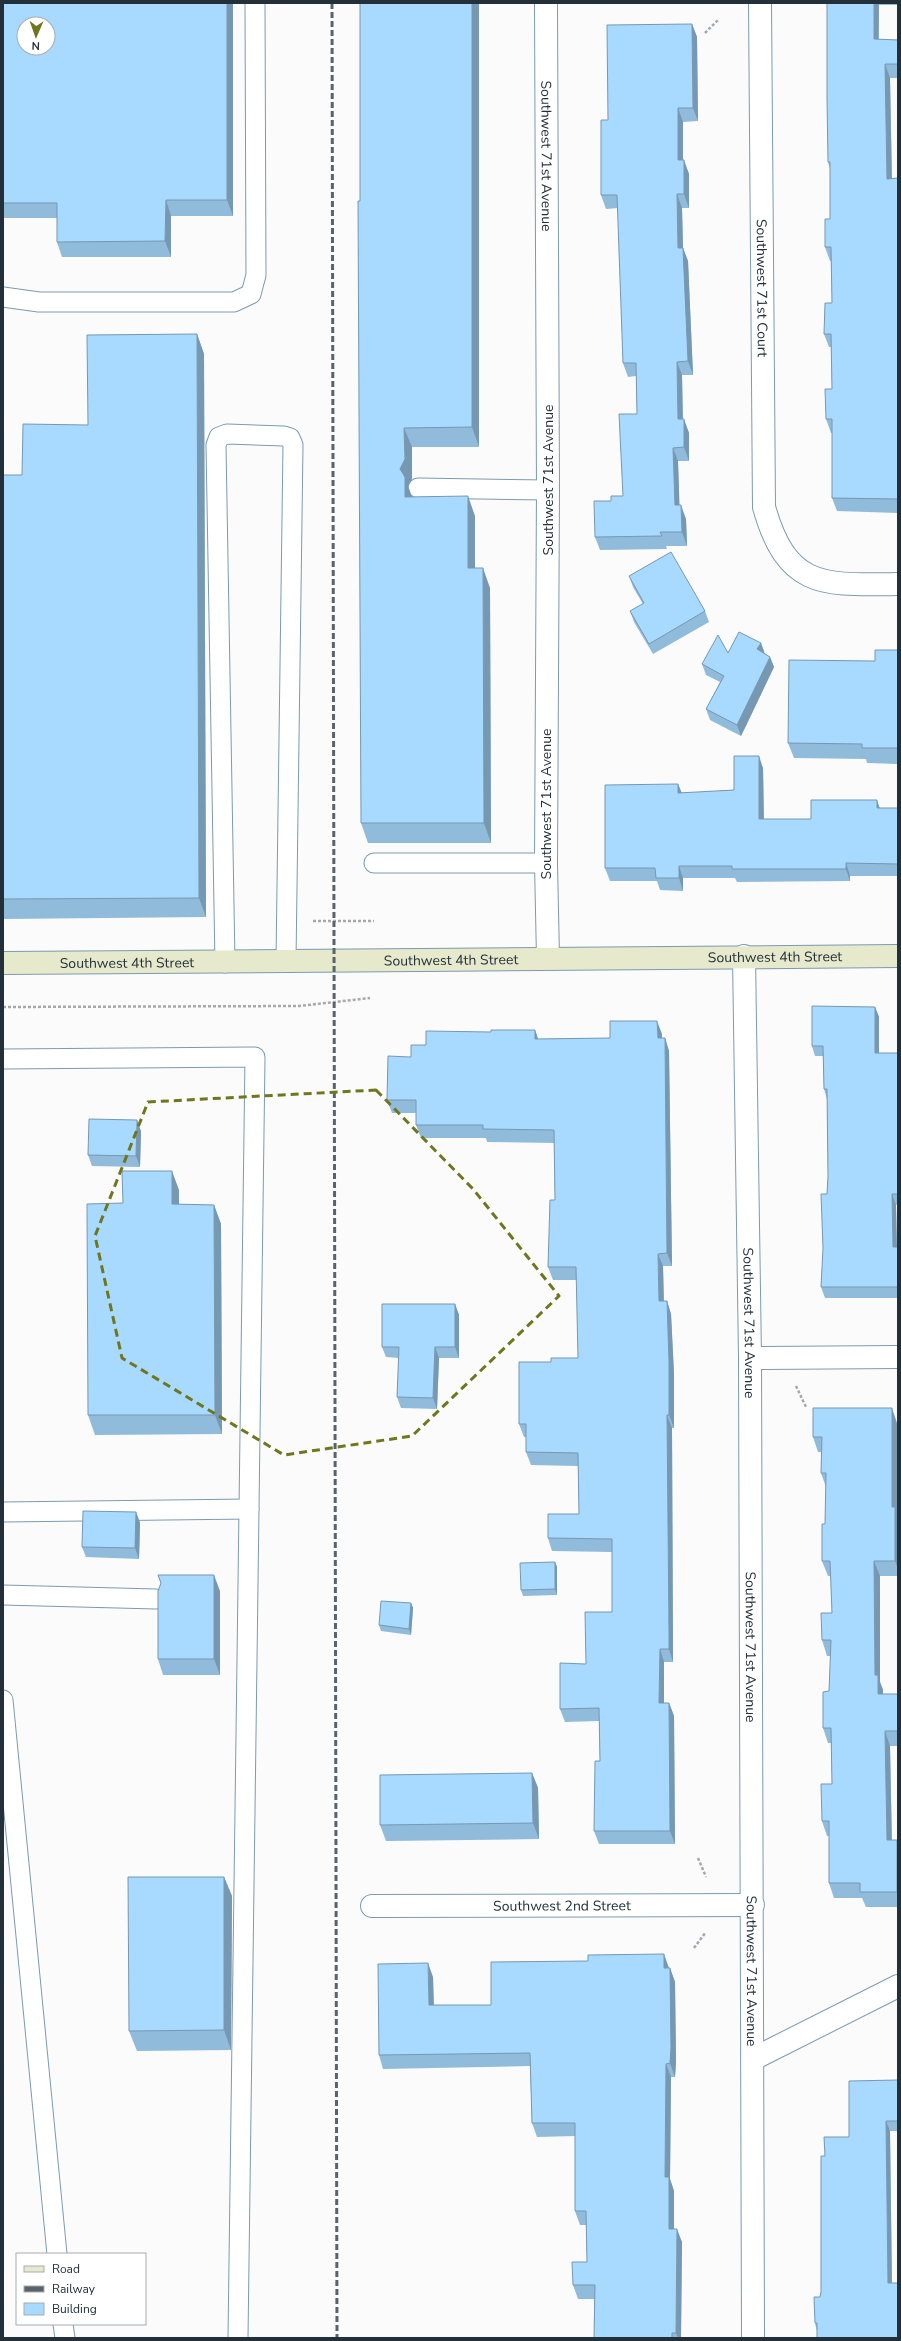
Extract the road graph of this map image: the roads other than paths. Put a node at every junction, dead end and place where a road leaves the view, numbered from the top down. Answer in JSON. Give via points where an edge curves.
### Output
{"nodes":[{"id":1,"x":255,"y":3,"type":"edge"},
{"id":2,"x":546,"y":3,"type":"edge"},
{"id":3,"x":760,"y":3,"type":"edge"},
{"id":4,"x":3,"y":297,"type":"edge"},
{"id":5,"x":418,"y":488,"type":"dead end"},
{"id":6,"x":548,"y":490,"type":"junction"},
{"id":7,"x":898,"y":584,"type":"edge"},
{"id":8,"x":374,"y":863,"type":"dead end"},
{"id":9,"x":546,"y":863,"type":"junction"},
{"id":10,"x":744,"y":956,"type":"junction"},
{"id":11,"x":898,"y":956,"type":"edge"},
{"id":12,"x":548,"y":958,"type":"junction"},
{"id":13,"x":286,"y":961,"type":"junction"},
{"id":14,"x":3,"y":963,"type":"edge"},
{"id":15,"x":224,"y":963,"type":"junction"},
{"id":16,"x":3,"y":1059,"type":"edge"},
{"id":17,"x":898,"y":1357,"type":"edge"},
{"id":18,"x":750,"y":1358,"type":"junction"},
{"id":19,"x":249,"y":1509,"type":"junction"},
{"id":20,"x":3,"y":1512,"type":"edge"},
{"id":21,"x":3,"y":1595,"type":"edge"},
{"id":22,"x":156,"y":1599,"type":"edge"},
{"id":23,"x":3,"y":1700,"type":"edge"},
{"id":24,"x":753,"y":1905,"type":"junction"},
{"id":25,"x":372,"y":1906,"type":"dead end"},
{"id":26,"x":898,"y":1986,"type":"edge"},
{"id":27,"x":753,"y":2059,"type":"junction"},
{"id":28,"x":57,"y":2253,"type":"edge"},
{"id":29,"x":63,"y":2325,"type":"edge"},
{"id":30,"x":65,"y":2338,"type":"edge"},
{"id":31,"x":238,"y":2338,"type":"edge"},
{"id":32,"x":753,"y":2338,"type":"edge"}],
"edges":[{"from":1,"to":4,"type":"lane","via":[[256,275],[251,294],[234,302],[39,302]]},
{"from":2,"to":6,"type":"street","name":"Southwest 71st Avenue"},
{"from":3,"to":7,"type":"street","name":"Southwest 71st Court","via":[[764,507],[784,554],[805,574],[824,581],[848,584]]},
{"from":5,"to":6,"type":"lane"},
{"from":6,"to":9,"type":"street","name":"Southwest 71st Avenue"},
{"from":8,"to":9,"type":"lane"},
{"from":9,"to":12,"type":"street","name":"Southwest 71st Avenue"},
{"from":10,"to":11,"type":"street","name":"Southwest 4th Street"},
{"from":10,"to":12,"type":"street","name":"Southwest 4th Street"},
{"from":10,"to":18,"type":"street","name":"Southwest 71st Avenue"},
{"from":12,"to":13,"type":"street","name":"Southwest 4th Street"},
{"from":13,"to":15,"type":"street","name":"Southwest 4th Street"},
{"from":13,"to":15,"type":"lane","via":[[293,445],[290,438],[284,436],[227,434],[219,438],[216,445]]},
{"from":14,"to":15,"type":"street","name":"Southwest 4th Street"},
{"from":16,"to":19,"type":"lane","via":[[255,1057]]},
{"from":17,"to":18,"type":"street"},
{"from":18,"to":24,"type":"street","name":"Southwest 71st Avenue"},
{"from":19,"to":20,"type":"lane"},
{"from":19,"to":31,"type":"lane"},
{"from":21,"to":22,"type":"lane"},
{"from":23,"to":28,"type":"lane"},
{"from":24,"to":25,"type":"street","name":"Southwest 2nd Street"},
{"from":24,"to":27,"type":"street","name":"Southwest 71st Avenue"},
{"from":26,"to":27,"type":"street"},
{"from":27,"to":32,"type":"street","name":"Southwest 71st Avenue"},
{"from":29,"to":30,"type":"lane"}]}
